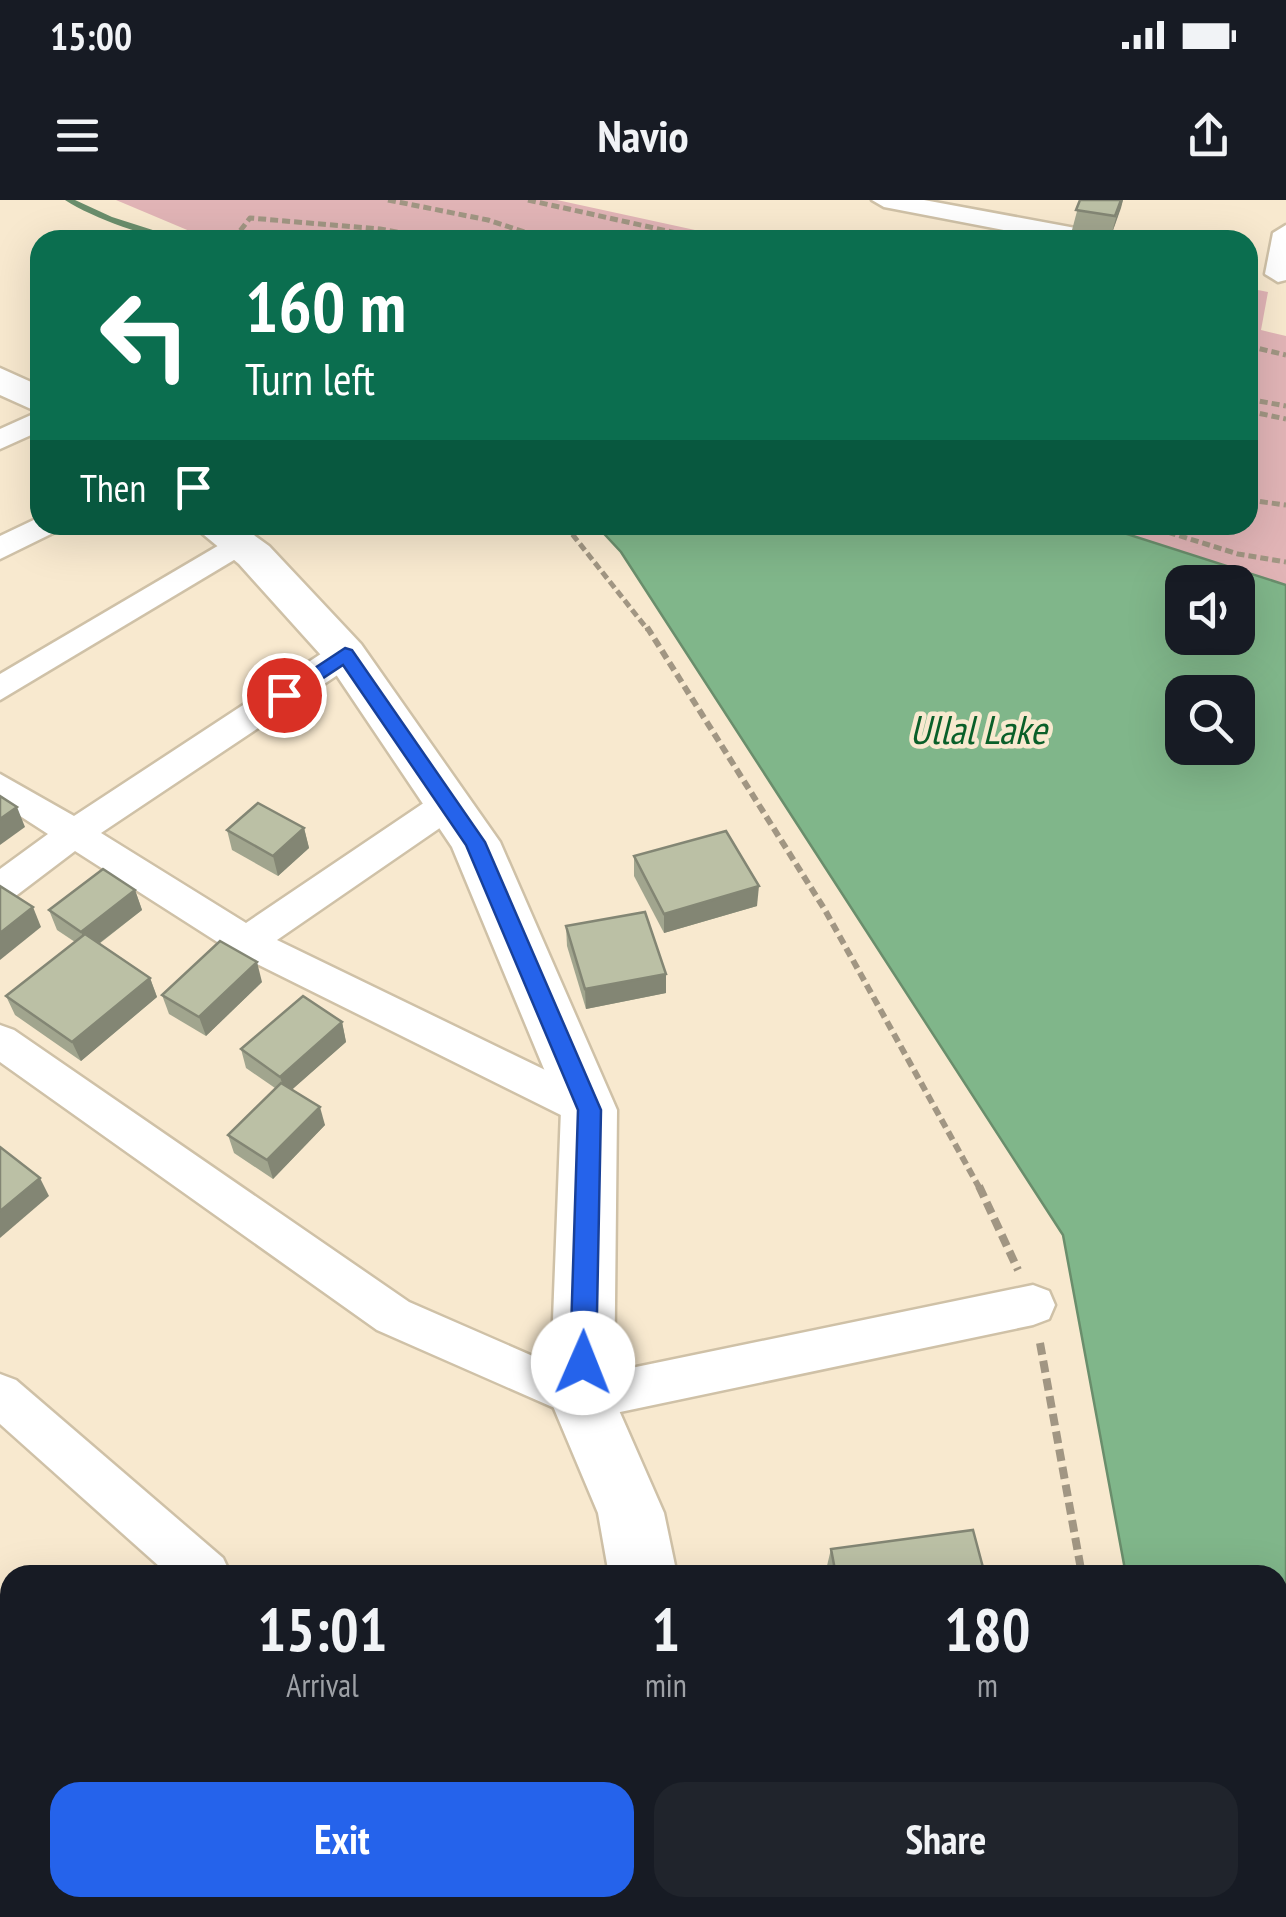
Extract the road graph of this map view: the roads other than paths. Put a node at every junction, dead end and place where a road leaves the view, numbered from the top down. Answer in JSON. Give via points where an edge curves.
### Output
{"nodes":[{"id":1,"x":884,"y":200,"type":"edge"},
{"id":2,"x":1044,"y":230,"type":"edge"},
{"id":3,"x":1286,"y":233,"type":"edge"},
{"id":4,"x":1266,"y":278,"type":"edge"},
{"id":5,"x":0,"y":380,"type":"edge"},
{"id":6,"x":30,"y":396,"type":"edge"},
{"id":7,"x":30,"y":425,"type":"edge"},
{"id":8,"x":0,"y":440,"type":"edge"},
{"id":9,"x":30,"y":533,"type":"edge"},
{"id":10,"x":225,"y":535,"type":"edge"},
{"id":11,"x":227,"y":535,"type":"edge"},
{"id":12,"x":0,"y":549,"type":"edge"},
{"id":13,"x":345,"y":654,"type":"junction"},
{"id":14,"x":0,"y":689,"type":"edge"},
{"id":15,"x":0,"y":786,"type":"edge"},
{"id":16,"x":450,"y":803,"type":"junction"},
{"id":17,"x":72,"y":834,"type":"junction"},
{"id":18,"x":0,"y":888,"type":"edge"},
{"id":19,"x":246,"y":942,"type":"junction"},
{"id":20,"x":0,"y":1041,"type":"edge"},
{"id":21,"x":589,"y":1110,"type":"junction"},
{"id":22,"x":1032,"y":1305,"type":"road end"},
{"id":23,"x":0,"y":1395,"type":"edge"},
{"id":24,"x":582,"y":1399,"type":"junction"},
{"id":25,"x":195,"y":1565,"type":"edge"},
{"id":26,"x":641,"y":1565,"type":"edge"}],
"edges":[{"from":1,"to":2,"type":"street"},
{"from":3,"to":4,"type":"street"},
{"from":5,"to":6,"type":"street"},
{"from":7,"to":8,"type":"street"},
{"from":9,"to":12,"type":"street"},
{"from":10,"to":14,"type":"street"},
{"from":11,"to":13,"type":"street"},
{"from":13,"to":16,"type":"street"},
{"from":13,"to":17,"type":"street"},
{"from":15,"to":17,"type":"street"},
{"from":16,"to":19,"type":"street"},
{"from":16,"to":21,"type":"street","via":[[475,842]]},
{"from":17,"to":18,"type":"street"},
{"from":17,"to":19,"type":"street"},
{"from":19,"to":21,"type":"street"},
{"from":20,"to":24,"type":"street","via":[[393,1316]]},
{"from":21,"to":24,"type":"street"},
{"from":22,"to":24,"type":"street"},
{"from":23,"to":25,"type":"street"},
{"from":24,"to":26,"type":"street","via":[[631,1512]]}]}
